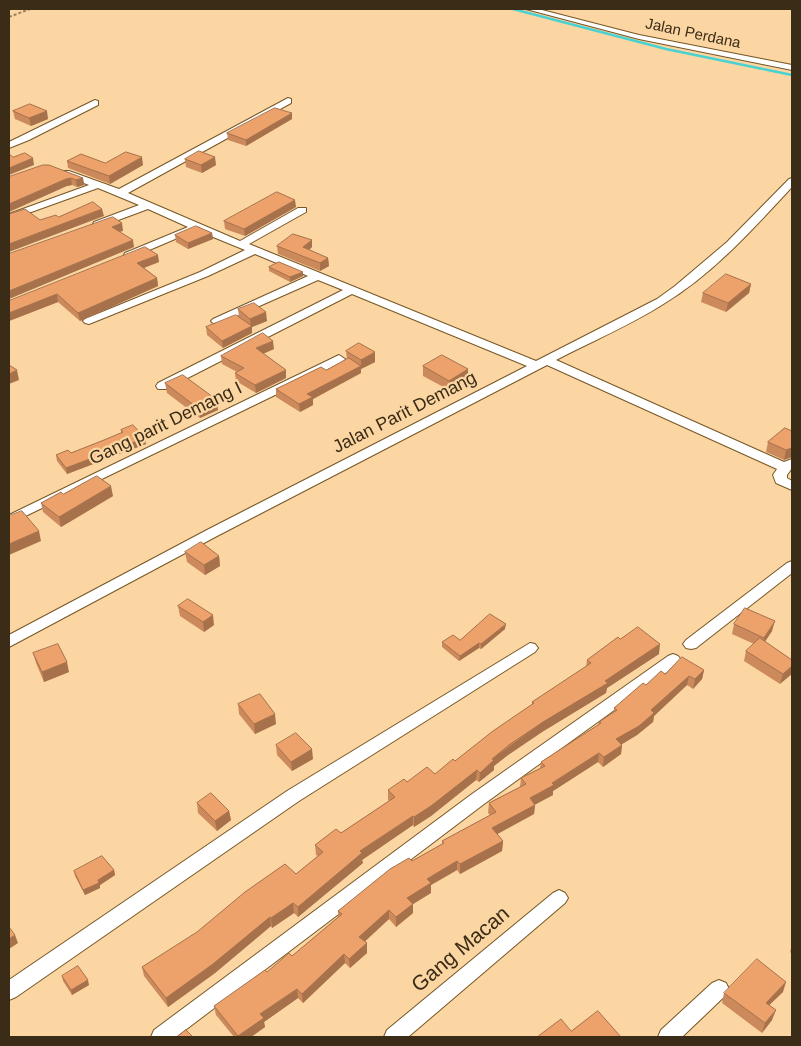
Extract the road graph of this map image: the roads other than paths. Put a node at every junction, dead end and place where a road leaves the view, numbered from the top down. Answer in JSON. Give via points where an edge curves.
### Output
{"nodes":[{"id":1,"x":530,"y":9,"type":"edge"},
{"id":2,"x":573,"y":9,"type":"edge"},
{"id":3,"x":560,"y":16,"type":"junction"},
{"id":4,"x":792,"y":68,"type":"edge"},
{"id":5,"x":288,"y":101,"type":"dead end"},
{"id":6,"x":95,"y":104,"type":"dead end"},
{"id":7,"x":9,"y":145,"type":"edge"},
{"id":8,"x":52,"y":167,"type":"edge"},
{"id":9,"x":792,"y":180,"type":"edge"},
{"id":10,"x":98,"y":185,"type":"junction"},
{"id":11,"x":120,"y":193,"type":"junction"},
{"id":12,"x":146,"y":206,"type":"junction"},
{"id":13,"x":302,"y":210,"type":"dead end"},
{"id":14,"x":9,"y":217,"type":"edge"},
{"id":15,"x":197,"y":227,"type":"junction"},
{"id":16,"x":90,"y":228,"type":"edge"},
{"id":17,"x":242,"y":244,"type":"junction"},
{"id":18,"x":254,"y":250,"type":"junction"},
{"id":19,"x":116,"y":260,"type":"edge"},
{"id":20,"x":318,"y":276,"type":"junction"},
{"id":21,"x":352,"y":290,"type":"junction"},
{"id":22,"x":217,"y":321,"type":"edge"},
{"id":23,"x":90,"y":322,"type":"dead end"},
{"id":24,"x":339,"y":359,"type":"dead end"},
{"id":25,"x":542,"y":363,"type":"junction"},
{"id":26,"x":162,"y":386,"type":"dead end"},
{"id":27,"x":788,"y":465,"type":"edge"},
{"id":28,"x":792,"y":486,"type":"edge"},
{"id":29,"x":9,"y":520,"type":"edge"},
{"id":30,"x":792,"y":566,"type":"edge"},
{"id":31,"x":9,"y":642,"type":"edge"},
{"id":32,"x":691,"y":644,"type":"dead end"},
{"id":33,"x":530,"y":648,"type":"dead end"},
{"id":34,"x":673,"y":660,"type":"dead end"},
{"id":35,"x":558,"y":898,"type":"dead end"},
{"id":36,"x":719,"y":989,"type":"dead end"},
{"id":37,"x":9,"y":991,"type":"edge"},
{"id":38,"x":161,"y":1037,"type":"edge"},
{"id":39,"x":394,"y":1037,"type":"edge"},
{"id":40,"x":668,"y":1037,"type":"edge"}],
"edges":[{"from":1,"to":3,"type":"street","name":"Jalan Perdana"},
{"from":2,"to":3,"type":"street"},
{"from":3,"to":4,"type":"street","name":"Jalan Perdana","via":[[639,37]]},
{"from":5,"to":11,"type":"street"},
{"from":6,"to":7,"type":"street"},
{"from":8,"to":10,"type":"street"},
{"from":9,"to":25,"type":"street","name":"Jalan Parit Demang","via":[[732,245],[682,286],[661,301]]},
{"from":10,"to":11,"type":"street"},
{"from":10,"to":14,"type":"street"},
{"from":11,"to":12,"type":"street"},
{"from":12,"to":15,"type":"street"},
{"from":12,"to":16,"type":"street"},
{"from":13,"to":17,"type":"street"},
{"from":15,"to":17,"type":"street"},
{"from":15,"to":19,"type":"street"},
{"from":17,"to":18,"type":"street"},
{"from":18,"to":20,"type":"street"},
{"from":18,"to":23,"type":"street"},
{"from":20,"to":21,"type":"street"},
{"from":20,"to":22,"type":"street"},
{"from":21,"to":25,"type":"street"},
{"from":21,"to":26,"type":"street"},
{"from":24,"to":29,"type":"street","name":"Gang parit Demang I"},
{"from":25,"to":27,"type":"street"},
{"from":25,"to":31,"type":"street","name":"Jalan Parit Demang"},
{"from":27,"to":28,"type":"street","via":[[780,475],[781,480]]},
{"from":30,"to":32,"type":"street"},
{"from":33,"to":37,"type":"street","via":[[294,796]]},
{"from":34,"to":38,"type":"street","via":[[462,810]]},
{"from":35,"to":39,"type":"street","name":"Gang Macan"},
{"from":36,"to":40,"type":"street"}]}
